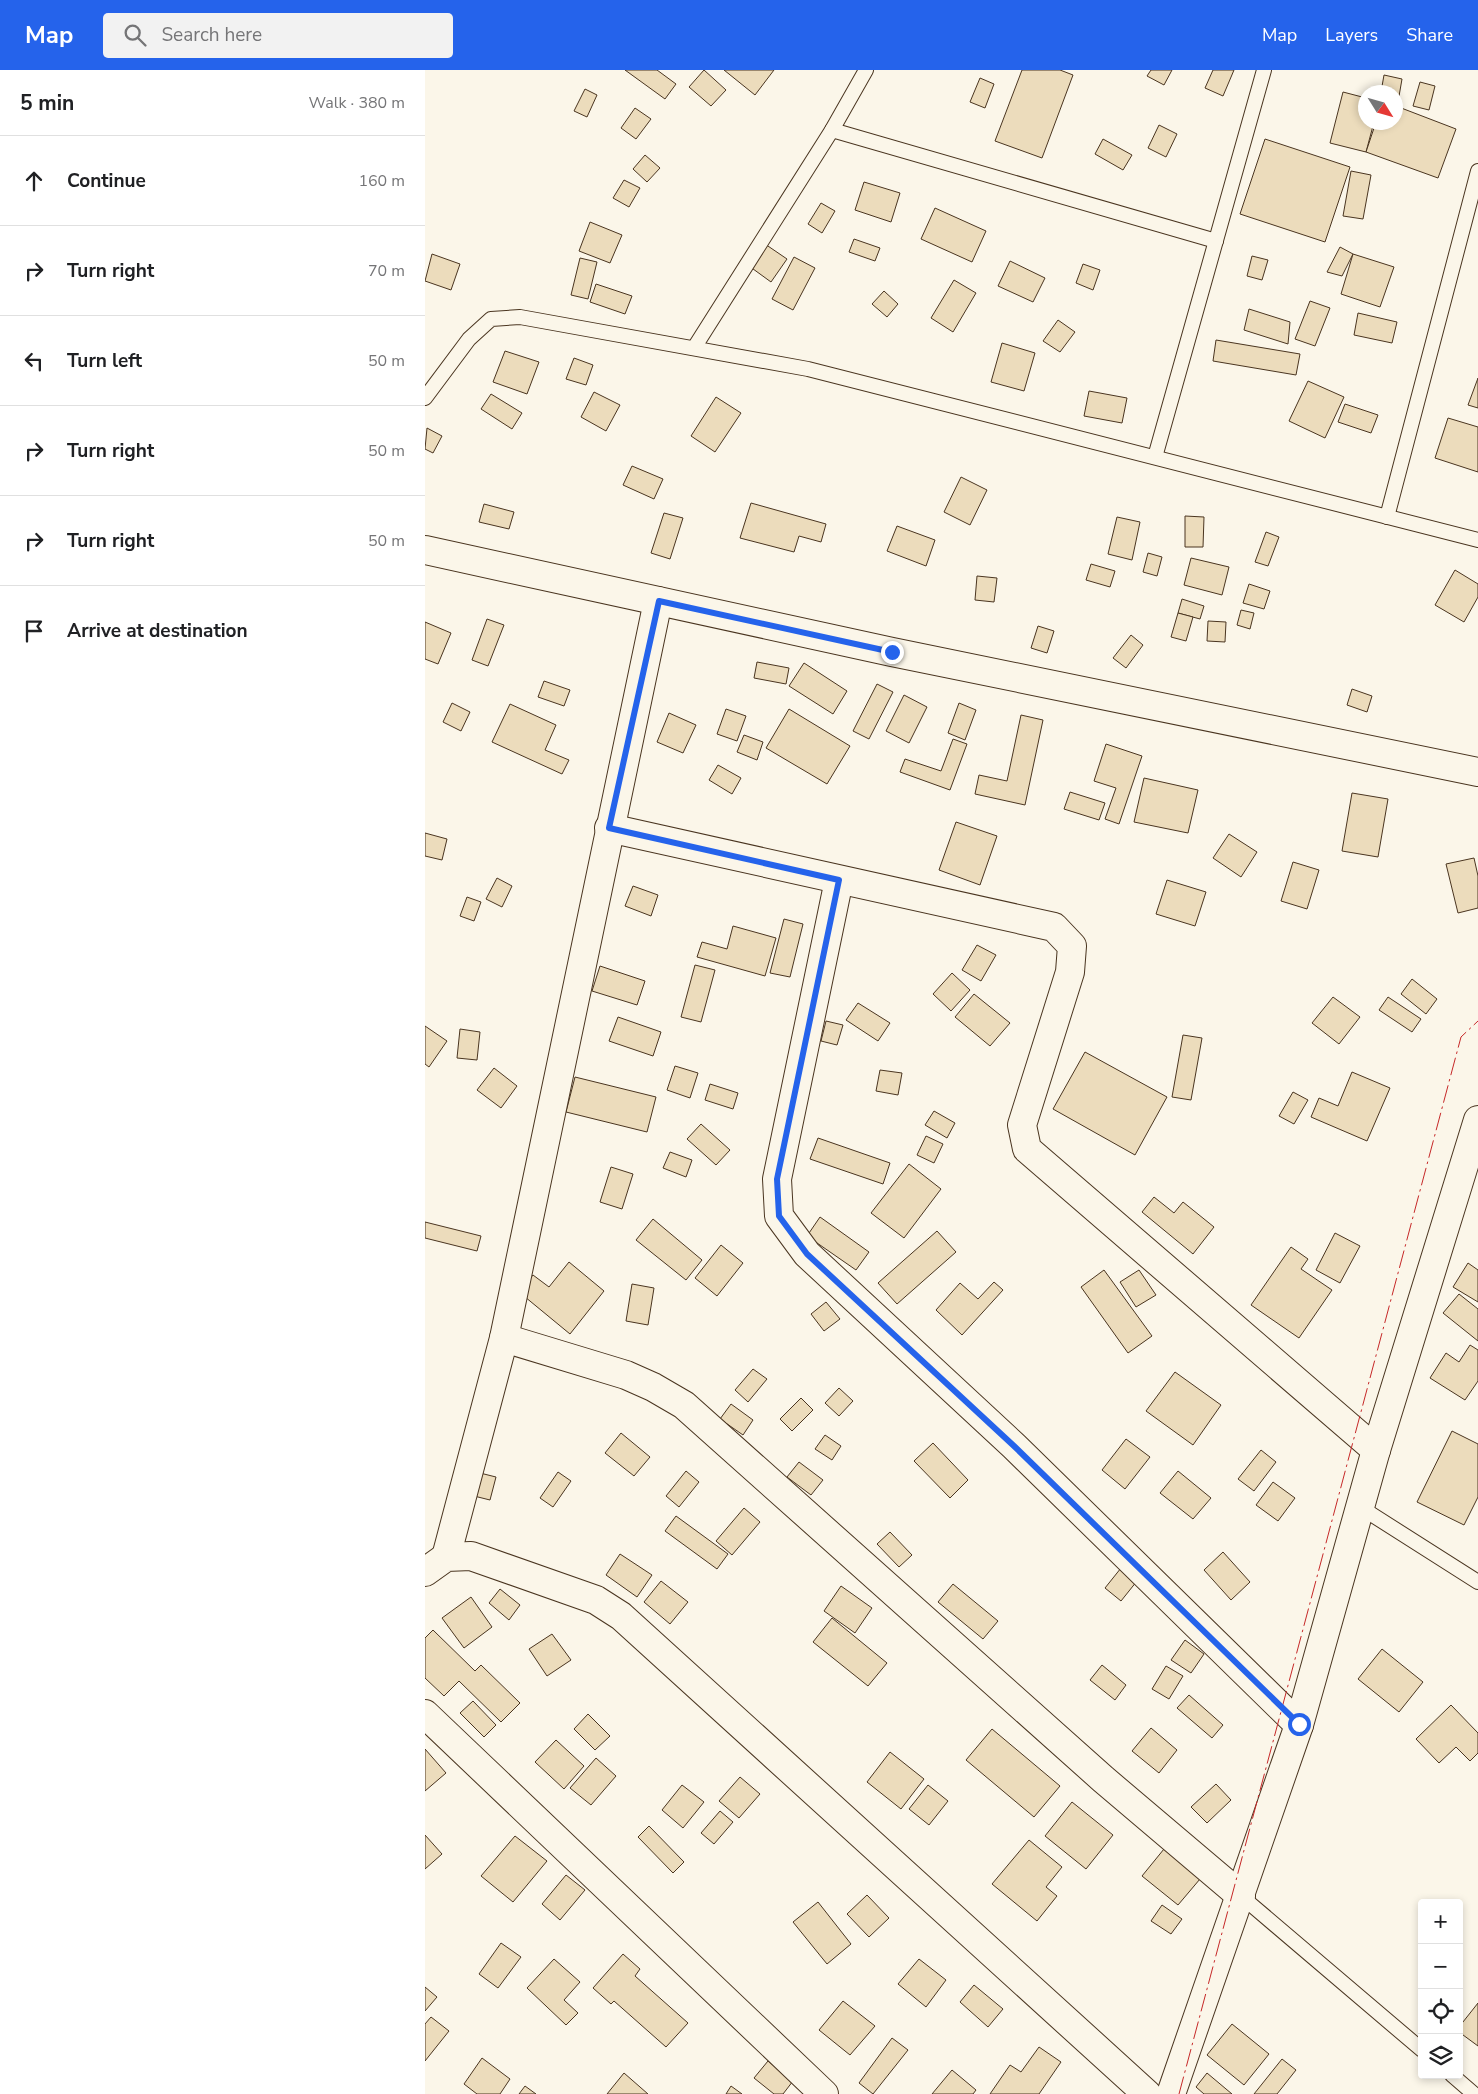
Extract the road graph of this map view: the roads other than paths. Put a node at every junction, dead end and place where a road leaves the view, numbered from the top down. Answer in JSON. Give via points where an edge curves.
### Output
{"nodes":[{"id":1,"x":865,"y":70,"type":"edge"},
{"id":2,"x":1264,"y":70,"type":"edge"},
{"id":3,"x":832,"y":130,"type":"junction"},
{"id":4,"x":1478,"y":171,"type":"edge"},
{"id":5,"x":1216,"y":241,"type":"junction"},
{"id":6,"x":694,"y":348,"type":"junction"},
{"id":7,"x":425,"y":398,"type":"edge"},
{"id":8,"x":1155,"y":457,"type":"junction"},
{"id":9,"x":1387,"y":517,"type":"junction"},
{"id":10,"x":1478,"y":540,"type":"edge"},
{"id":11,"x":425,"y":550,"type":"edge"},
{"id":12,"x":659,"y":601,"type":"junction"},
{"id":13,"x":1478,"y":772,"type":"edge"},
{"id":14,"x":609,"y":828,"type":"junction"},
{"id":15,"x":839,"y":880,"type":"junction"},
{"id":16,"x":1478,"y":1120,"type":"edge"},
{"id":17,"x":504,"y":1338,"type":"junction"},
{"id":18,"x":1376,"y":1450,"type":"junction"},
{"id":19,"x":1360,"y":1507,"type":"junction"},
{"id":20,"x":436,"y":1565,"type":"edge"},
{"id":21,"x":1478,"y":1582,"type":"edge"},
{"id":22,"x":425,"y":1714,"type":"edge"},
{"id":23,"x":1299,"y":1724,"type":"junction"},
{"id":24,"x":1241,"y":1896,"type":"junction"},
{"id":25,"x":1418,"y":2047,"type":"edge"},
{"id":26,"x":1456,"y":2079,"type":"edge"},
{"id":27,"x":824,"y":2094,"type":"edge"},
{"id":28,"x":1147,"y":2094,"type":"edge"},
{"id":29,"x":1171,"y":2094,"type":"edge"},
{"id":30,"x":1474,"y":2094,"type":"edge"}],
"edges":[{"from":1,"to":3,"type":"lane"},
{"from":2,"to":5,"type":"lane"},
{"from":3,"to":5,"type":"lane"},
{"from":3,"to":6,"type":"lane"},
{"from":4,"to":9,"type":"lane"},
{"from":5,"to":8,"type":"lane"},
{"from":6,"to":7,"type":"lane","via":[[520,317],[491,319],[469,339]]},
{"from":6,"to":8,"type":"lane","via":[[808,368]]},
{"from":8,"to":9,"type":"lane"},
{"from":9,"to":10,"type":"lane"},
{"from":11,"to":12,"type":"street"},
{"from":12,"to":13,"type":"street"},
{"from":12,"to":14,"type":"street"},
{"from":14,"to":15,"type":"street"},
{"from":14,"to":17,"type":"street"},
{"from":15,"to":18,"type":"street","via":[[1054,927],[1071,946],[1070,972],[1022,1125],[1027,1149]]},
{"from":15,"to":23,"type":"street","via":[[777,1179],[779,1216],[807,1254],[1014,1446]]},
{"from":16,"to":18,"type":"street"},
{"from":17,"to":20,"type":"street"},
{"from":17,"to":24,"type":"street","via":[[626,1375],[684,1406],[1103,1779]]},
{"from":18,"to":19,"type":"street"},
{"from":19,"to":21,"type":"lane"},
{"from":19,"to":23,"type":"street"},
{"from":20,"to":28,"type":"street","via":[[471,1556],[596,1600],[621,1616]]},
{"from":22,"to":27,"type":"street"},
{"from":23,"to":24,"type":"street"},
{"from":24,"to":25,"type":"lane"},
{"from":24,"to":29,"type":"street"},
{"from":26,"to":30,"type":"lane"}]}
